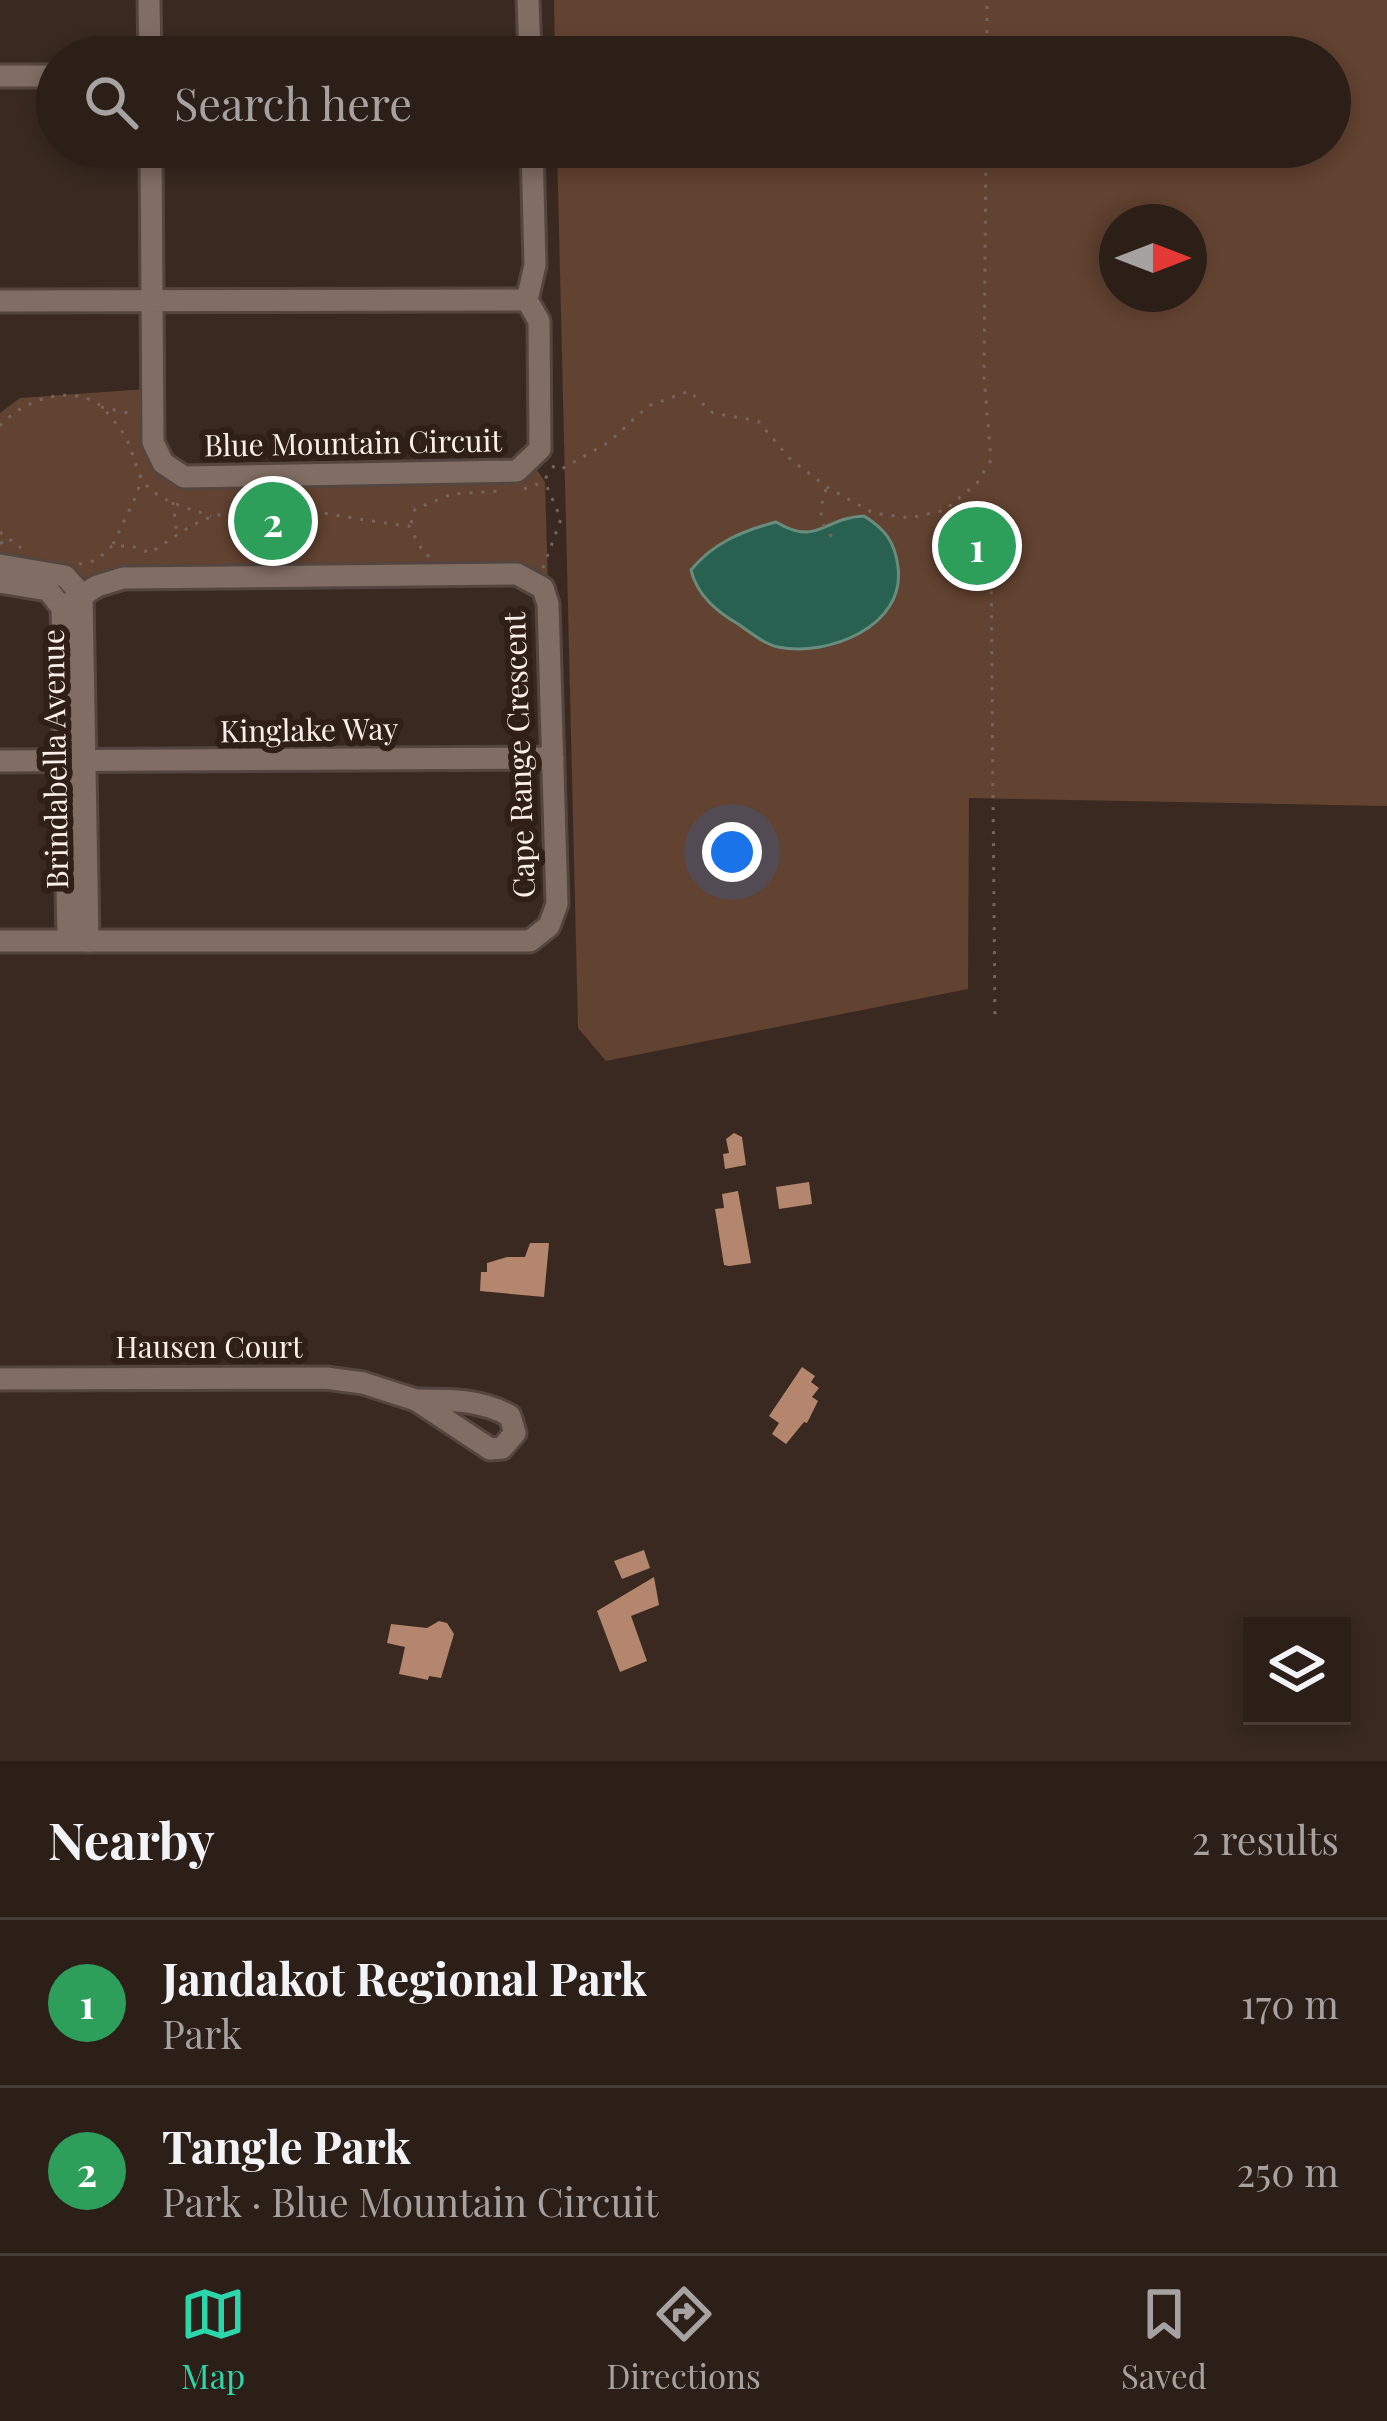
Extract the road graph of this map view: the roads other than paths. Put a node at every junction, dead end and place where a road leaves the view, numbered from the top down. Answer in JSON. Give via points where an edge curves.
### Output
{"nodes":[{"id":1,"x":149,"y":0,"type":"edge"},
{"id":2,"x":528,"y":0,"type":"edge"},
{"id":3,"x":150,"y":36,"type":"edge"},
{"id":4,"x":529,"y":36,"type":"edge"},
{"id":5,"x":0,"y":76,"type":"edge"},
{"id":6,"x":36,"y":76,"type":"edge"},
{"id":7,"x":151,"y":168,"type":"edge"},
{"id":8,"x":533,"y":168,"type":"edge"},
{"id":9,"x":154,"y":298,"type":"junction"},
{"id":10,"x":527,"y":300,"type":"junction"},
{"id":11,"x":0,"y":301,"type":"edge"},
{"id":12,"x":0,"y":565,"type":"edge"},
{"id":13,"x":0,"y":582,"type":"edge"},
{"id":14,"x":82,"y":595,"type":"junction"},
{"id":15,"x":62,"y":608,"type":"junction"},
{"id":16,"x":553,"y":758,"type":"junction"},
{"id":17,"x":0,"y":761,"type":"edge"},
{"id":18,"x":77,"y":762,"type":"junction"},
{"id":19,"x":0,"y":941,"type":"edge"},
{"id":20,"x":78,"y":941,"type":"junction"},
{"id":21,"x":0,"y":1379,"type":"edge"},
{"id":22,"x":416,"y":1400,"type":"dead end"}],
"edges":[{"from":1,"to":3,"type":"street"},
{"from":2,"to":4,"type":"street"},
{"from":5,"to":6,"type":"street"},
{"from":7,"to":9,"type":"street","name":"Blue Mountain Circuit"},
{"from":8,"to":10,"type":"street","name":"Blue Mountain Circuit","via":[[535,265]]},
{"from":9,"to":10,"type":"street"},
{"from":9,"to":10,"type":"street","name":"Blue Mountain Circuit","via":[[153,442],[163,463],[184,477],[517,471],[540,449],[539,321]]},
{"from":9,"to":11,"type":"street"},
{"from":12,"to":14,"type":"street","name":"Brindabella Avenue","via":[[65,576]]},
{"from":13,"to":15,"type":"street","name":"Brindabella Avenue","via":[[48,590]]},
{"from":14,"to":15,"type":"street","name":"Cape Range Crescent"},
{"from":14,"to":16,"type":"street","name":"Cape Range Crescent","via":[[123,578],[517,574],[543,588],[548,604]]},
{"from":14,"to":18,"type":"street","name":"Brindabella Avenue"},
{"from":15,"to":18,"type":"street","name":"Brindabella Avenue"},
{"from":16,"to":18,"type":"street","name":"Kinglake Way"},
{"from":16,"to":20,"type":"street","name":"Cape Range Crescent","via":[[557,904],[549,926],[530,941]]},
{"from":17,"to":18,"type":"street","name":"Kinglake Way"},
{"from":18,"to":20,"type":"street","name":"Brindabella Avenue"},
{"from":19,"to":20,"type":"street"},
{"from":21,"to":22,"type":"street","name":"Hausen Court","via":[[326,1378]]}]}
